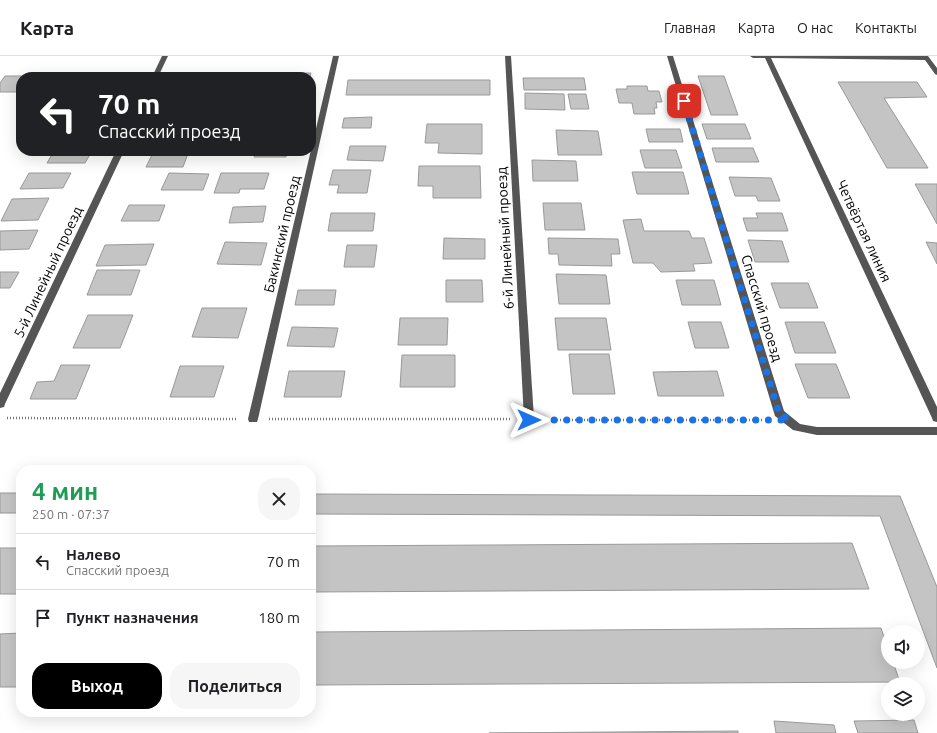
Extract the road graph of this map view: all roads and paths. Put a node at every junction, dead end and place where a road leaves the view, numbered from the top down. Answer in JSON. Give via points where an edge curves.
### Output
{"nodes":[{"id":1,"x":165,"y":56,"type":"edge"},
{"id":2,"x":336,"y":56,"type":"edge"},
{"id":3,"x":508,"y":56,"type":"edge"},
{"id":4,"x":670,"y":56,"type":"edge"},
{"id":5,"x":752,"y":56,"type":"edge"},
{"id":6,"x":767,"y":56,"type":"edge"},
{"id":7,"x":925,"y":57,"type":"edge"},
{"id":8,"x":157,"y":72,"type":"edge"},
{"id":9,"x":937,"y":73,"type":"edge"},
{"id":10,"x":316,"y":143,"type":"edge"},
{"id":11,"x":118,"y":156,"type":"edge"},
{"id":12,"x":313,"y":156,"type":"edge"},
{"id":13,"x":0,"y":404,"type":"edge"},
{"id":14,"x":0,"y":418,"type":"edge"},
{"id":15,"x":937,"y":418,"type":"edge"},
{"id":16,"x":253,"y":419,"type":"junction"},
{"id":17,"x":529,"y":420,"type":"junction"},
{"id":18,"x":789,"y":420,"type":"junction"},
{"id":19,"x":937,"y":431,"type":"edge"}],
"edges":[{"from":1,"to":8,"type":"street"},
{"from":2,"to":10,"type":"street","name":"Бакинский проезд"},
{"from":3,"to":17,"type":"street","name":"6-й Линейный проезд"},
{"from":4,"to":18,"type":"street","name":"Спасский проезд","via":[[779,413]]},
{"from":5,"to":6,"type":"street"},
{"from":6,"to":7,"type":"street"},
{"from":6,"to":15,"type":"street","name":"Четвёртая линия"},
{"from":7,"to":9,"type":"street"},
{"from":11,"to":13,"type":"street","name":"5-й Линейный проезд"},
{"from":12,"to":16,"type":"street","name":"Бакинский проезд"},
{"from":14,"to":16,"type":"path"},
{"from":16,"to":17,"type":"path"},
{"from":17,"to":18,"type":"path"},
{"from":18,"to":19,"type":"street","name":"Спасский проезд","via":[[797,427],[817,431]]}]}
